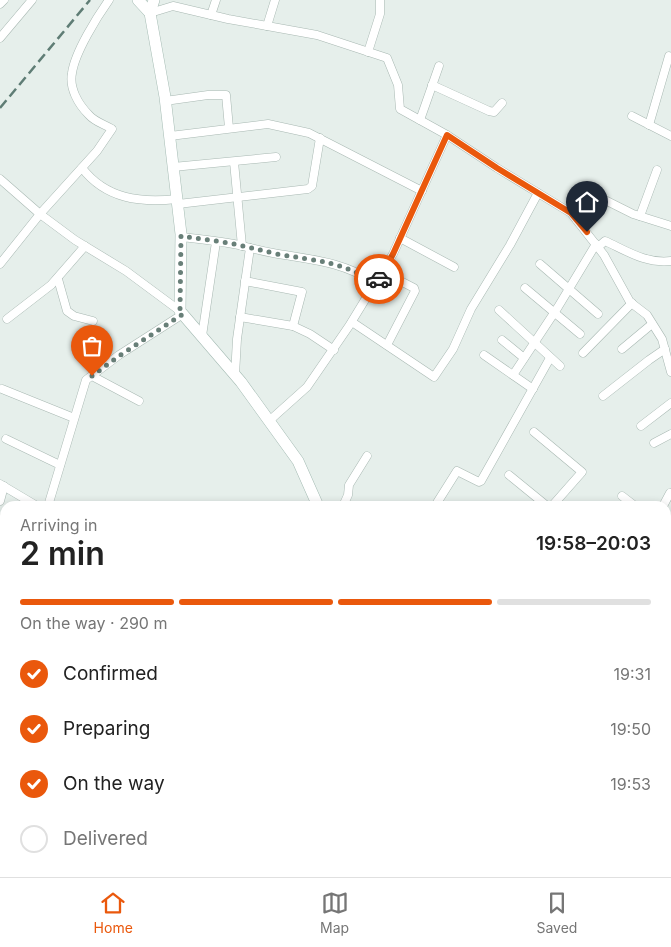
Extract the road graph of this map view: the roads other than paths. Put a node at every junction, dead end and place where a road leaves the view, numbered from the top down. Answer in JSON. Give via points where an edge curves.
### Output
{"nodes":[{"id":1,"x":4,"y":0,"type":"edge"},
{"id":2,"x":32,"y":0,"type":"edge"},
{"id":3,"x":109,"y":0,"type":"edge"},
{"id":4,"x":138,"y":0,"type":"edge"},
{"id":5,"x":154,"y":0,"type":"edge"},
{"id":6,"x":216,"y":0,"type":"edge"},
{"id":7,"x":275,"y":0,"type":"edge"},
{"id":8,"x":380,"y":0,"type":"edge"},
{"id":9,"x":175,"y":3,"type":"edge"},
{"id":10,"x":0,"y":4,"type":"edge"},
{"id":11,"x":150,"y":14,"type":"junction"},
{"id":12,"x":211,"y":15,"type":"junction"},
{"id":13,"x":267,"y":26,"type":"junction"},
{"id":14,"x":0,"y":38,"type":"edge"},
{"id":15,"x":368,"y":52,"type":"junction"},
{"id":16,"x":669,"y":56,"type":"dead end"},
{"id":17,"x":439,"y":66,"type":"dead end"},
{"id":18,"x":432,"y":85,"type":"junction"},
{"id":19,"x":165,"y":101,"type":"junction"},
{"id":20,"x":502,"y":103,"type":"dead end"},
{"id":21,"x":632,"y":116,"type":"dead end"},
{"id":22,"x":420,"y":120,"type":"junction"},
{"id":23,"x":649,"y":125,"type":"junction"},
{"id":24,"x":229,"y":128,"type":"junction"},
{"id":25,"x":447,"y":135,"type":"junction"},
{"id":26,"x":170,"y":136,"type":"junction"},
{"id":27,"x":671,"y":136,"type":"edge"},
{"id":28,"x":320,"y":138,"type":"junction"},
{"id":29,"x":276,"y":157,"type":"dead end"},
{"id":30,"x":234,"y":162,"type":"junction"},
{"id":31,"x":82,"y":168,"type":"junction"},
{"id":32,"x":173,"y":168,"type":"junction"},
{"id":33,"x":657,"y":170,"type":"dead end"},
{"id":34,"x":0,"y":179,"type":"edge"},
{"id":35,"x":422,"y":191,"type":"junction"},
{"id":36,"x":538,"y":193,"type":"junction"},
{"id":37,"x":237,"y":197,"type":"junction"},
{"id":38,"x":177,"y":201,"type":"junction"},
{"id":39,"x":40,"y":214,"type":"junction"},
{"id":40,"x":640,"y":216,"type":"junction"},
{"id":41,"x":577,"y":220,"type":"junction"},
{"id":42,"x":671,"y":226,"type":"edge"},
{"id":43,"x":181,"y":236,"type":"junction"},
{"id":44,"x":400,"y":238,"type":"junction"},
{"id":45,"x":216,"y":242,"type":"junction"},
{"id":46,"x":86,"y":246,"type":"junction"},
{"id":47,"x":597,"y":246,"type":"junction"},
{"id":48,"x":246,"y":247,"type":"junction"},
{"id":49,"x":671,"y":261,"type":"edge"},
{"id":50,"x":0,"y":264,"type":"edge"},
{"id":51,"x":540,"y":264,"type":"dead end"},
{"id":52,"x":454,"y":268,"type":"dead end"},
{"id":53,"x":383,"y":272,"type":"junction"},
{"id":54,"x":58,"y":279,"type":"junction"},
{"id":55,"x":245,"y":282,"type":"junction"},
{"id":56,"x":376,"y":283,"type":"junction"},
{"id":57,"x":525,"y":288,"type":"dead end"},
{"id":58,"x":570,"y":288,"type":"junction"},
{"id":59,"x":632,"y":303,"type":"junction"},
{"id":60,"x":499,"y":310,"type":"dead end"},
{"id":61,"x":555,"y":311,"type":"junction"},
{"id":62,"x":182,"y":313,"type":"junction"},
{"id":63,"x":598,"y":314,"type":"dead end"},
{"id":64,"x":240,"y":316,"type":"junction"},
{"id":65,"x":6,"y":319,"type":"dead end"},
{"id":66,"x":93,"y":321,"type":"dead end"},
{"id":67,"x":352,"y":322,"type":"junction"},
{"id":68,"x":652,"y":324,"type":"junction"},
{"id":69,"x":293,"y":326,"type":"junction"},
{"id":70,"x":580,"y":334,"type":"dead end"},
{"id":71,"x":202,"y":336,"type":"junction"},
{"id":72,"x":502,"y":340,"type":"dead end"},
{"id":73,"x":533,"y":342,"type":"junction"},
{"id":74,"x":387,"y":345,"type":"junction"},
{"id":75,"x":665,"y":349,"type":"junction"},
{"id":76,"x":334,"y":350,"type":"junction"},
{"id":77,"x":622,"y":350,"type":"dead end"},
{"id":78,"x":583,"y":352,"type":"dead end"},
{"id":79,"x":484,"y":355,"type":"dead end"},
{"id":80,"x":524,"y":358,"type":"junction"},
{"id":81,"x":550,"y":358,"type":"junction"},
{"id":82,"x":560,"y":366,"type":"dead end"},
{"id":83,"x":671,"y":372,"type":"edge"},
{"id":84,"x":235,"y":375,"type":"junction"},
{"id":85,"x":513,"y":375,"type":"junction"},
{"id":86,"x":92,"y":376,"type":"junction"},
{"id":87,"x":2,"y":389,"type":"dead end"},
{"id":88,"x":533,"y":389,"type":"junction"},
{"id":89,"x":603,"y":396,"type":"dead end"},
{"id":90,"x":139,"y":401,"type":"dead end"},
{"id":91,"x":671,"y":403,"type":"edge"},
{"id":92,"x":74,"y":418,"type":"junction"},
{"id":93,"x":269,"y":422,"type":"junction"},
{"id":94,"x":641,"y":426,"type":"dead end"},
{"id":95,"x":534,"y":432,"type":"dead end"},
{"id":96,"x":671,"y":434,"type":"edge"},
{"id":97,"x":6,"y":438,"type":"dead end"},
{"id":98,"x":654,"y":443,"type":"dead end"},
{"id":99,"x":367,"y":456,"type":"dead end"},
{"id":100,"x":60,"y":465,"type":"junction"},
{"id":101,"x":508,"y":475,"type":"dead end"},
{"id":102,"x":2,"y":485,"type":"edge"},
{"id":103,"x":622,"y":496,"type":"dead end"},
{"id":104,"x":0,"y":501,"type":"edge"},
{"id":105,"x":29,"y":501,"type":"edge"},
{"id":106,"x":49,"y":501,"type":"edge"},
{"id":107,"x":316,"y":501,"type":"edge"},
{"id":108,"x":346,"y":501,"type":"edge"},
{"id":109,"x":438,"y":501,"type":"edge"},
{"id":110,"x":541,"y":501,"type":"edge"},
{"id":111,"x":556,"y":501,"type":"edge"},
{"id":112,"x":628,"y":501,"type":"edge"}],
"edges":[{"from":1,"to":10,"type":"street"},
{"from":2,"to":14,"type":"street"},
{"from":3,"to":31,"type":"street","via":[[84,43],[72,74],[77,100],[82,107],[95,120],[112,129]]},
{"from":4,"to":11,"type":"street"},
{"from":5,"to":11,"type":"street"},
{"from":6,"to":12,"type":"street"},
{"from":7,"to":13,"type":"street"},
{"from":8,"to":15,"type":"street","via":[[380,14]]},
{"from":9,"to":11,"type":"street"},
{"from":9,"to":12,"type":"street"},
{"from":11,"to":19,"type":"street"},
{"from":12,"to":13,"type":"street"},
{"from":13,"to":15,"type":"street","via":[[317,35]]},
{"from":15,"to":22,"type":"street","via":[[387,58],[398,84],[400,109]]},
{"from":16,"to":23,"type":"street"},
{"from":17,"to":18,"type":"street"},
{"from":18,"to":20,"type":"street","via":[[489,112],[494,112]]},
{"from":18,"to":22,"type":"street"},
{"from":19,"to":24,"type":"street","via":[[226,95]]},
{"from":19,"to":26,"type":"street"},
{"from":21,"to":23,"type":"street"},
{"from":22,"to":25,"type":"street"},
{"from":23,"to":27,"type":"street"},
{"from":24,"to":26,"type":"street"},
{"from":24,"to":28,"type":"street","via":[[268,124]]},
{"from":25,"to":35,"type":"street"},
{"from":25,"to":36,"type":"street"},
{"from":26,"to":32,"type":"street"},
{"from":28,"to":35,"type":"street"},
{"from":28,"to":37,"type":"street","via":[[312,186],[308,189]]},
{"from":29,"to":30,"type":"street"},
{"from":30,"to":32,"type":"street"},
{"from":30,"to":37,"type":"street"},
{"from":31,"to":38,"type":"street","via":[[95,183],[130,198]]},
{"from":31,"to":39,"type":"street"},
{"from":32,"to":38,"type":"street"},
{"from":33,"to":40,"type":"street"},
{"from":34,"to":39,"type":"street"},
{"from":35,"to":44,"type":"street"},
{"from":36,"to":41,"type":"street"},
{"from":36,"to":74,"type":"street","via":[[471,309],[453,349],[434,377]]},
{"from":37,"to":38,"type":"street"},
{"from":37,"to":48,"type":"street"},
{"from":38,"to":43,"type":"street"},
{"from":39,"to":46,"type":"street"},
{"from":39,"to":50,"type":"street"},
{"from":40,"to":41,"type":"street","via":[[595,194],[590,195]]},
{"from":40,"to":42,"type":"street"},
{"from":41,"to":47,"type":"street"},
{"from":43,"to":45,"type":"street"},
{"from":43,"to":62,"type":"street"},
{"from":44,"to":52,"type":"street"},
{"from":44,"to":53,"type":"street"},
{"from":45,"to":48,"type":"street"},
{"from":45,"to":71,"type":"street"},
{"from":46,"to":54,"type":"street"},
{"from":46,"to":62,"type":"street"},
{"from":47,"to":49,"type":"street","via":[[605,240],[647,259]]},
{"from":47,"to":58,"type":"street"},
{"from":47,"to":59,"type":"street"},
{"from":48,"to":55,"type":"street"},
{"from":48,"to":56,"type":"street","via":[[339,265]]},
{"from":51,"to":58,"type":"street"},
{"from":53,"to":56,"type":"street"},
{"from":53,"to":74,"type":"street","via":[[415,290]]},
{"from":54,"to":65,"type":"street"},
{"from":54,"to":66,"type":"street","via":[[67,311]]},
{"from":55,"to":64,"type":"street"},
{"from":55,"to":69,"type":"street","via":[[302,292]]},
{"from":56,"to":67,"type":"street"},
{"from":57,"to":61,"type":"street"},
{"from":58,"to":61,"type":"street"},
{"from":58,"to":63,"type":"street"},
{"from":59,"to":68,"type":"street","via":[[647,315]]},
{"from":59,"to":78,"type":"street"},
{"from":60,"to":73,"type":"street"},
{"from":61,"to":70,"type":"street"},
{"from":61,"to":73,"type":"street"},
{"from":62,"to":71,"type":"street"},
{"from":62,"to":86,"type":"street"},
{"from":64,"to":69,"type":"street"},
{"from":64,"to":84,"type":"street"},
{"from":67,"to":74,"type":"street"},
{"from":67,"to":76,"type":"street"},
{"from":68,"to":75,"type":"street"},
{"from":68,"to":77,"type":"street"},
{"from":69,"to":76,"type":"street"},
{"from":71,"to":84,"type":"street"},
{"from":72,"to":80,"type":"street"},
{"from":73,"to":80,"type":"street"},
{"from":73,"to":81,"type":"street"},
{"from":75,"to":83,"type":"street"},
{"from":75,"to":89,"type":"street"},
{"from":76,"to":93,"type":"street","via":[[307,387]]},
{"from":79,"to":85,"type":"street"},
{"from":80,"to":85,"type":"street"},
{"from":81,"to":82,"type":"street"},
{"from":81,"to":88,"type":"street"},
{"from":84,"to":93,"type":"street"},
{"from":85,"to":88,"type":"street"},
{"from":86,"to":90,"type":"street"},
{"from":86,"to":92,"type":"street","via":[[86,380]]},
{"from":87,"to":92,"type":"street"},
{"from":88,"to":109,"type":"street","via":[[481,481],[457,470]]},
{"from":91,"to":94,"type":"street"},
{"from":92,"to":100,"type":"street"},
{"from":93,"to":107,"type":"street","via":[[298,460]]},
{"from":95,"to":111,"type":"street","via":[[582,472]]},
{"from":96,"to":98,"type":"street"},
{"from":97,"to":100,"type":"street"},
{"from":99,"to":108,"type":"street","via":[[349,485]]},
{"from":100,"to":106,"type":"street"},
{"from":101,"to":110,"type":"street"},
{"from":102,"to":104,"type":"street"},
{"from":102,"to":105,"type":"street"},
{"from":103,"to":112,"type":"street"}]}
